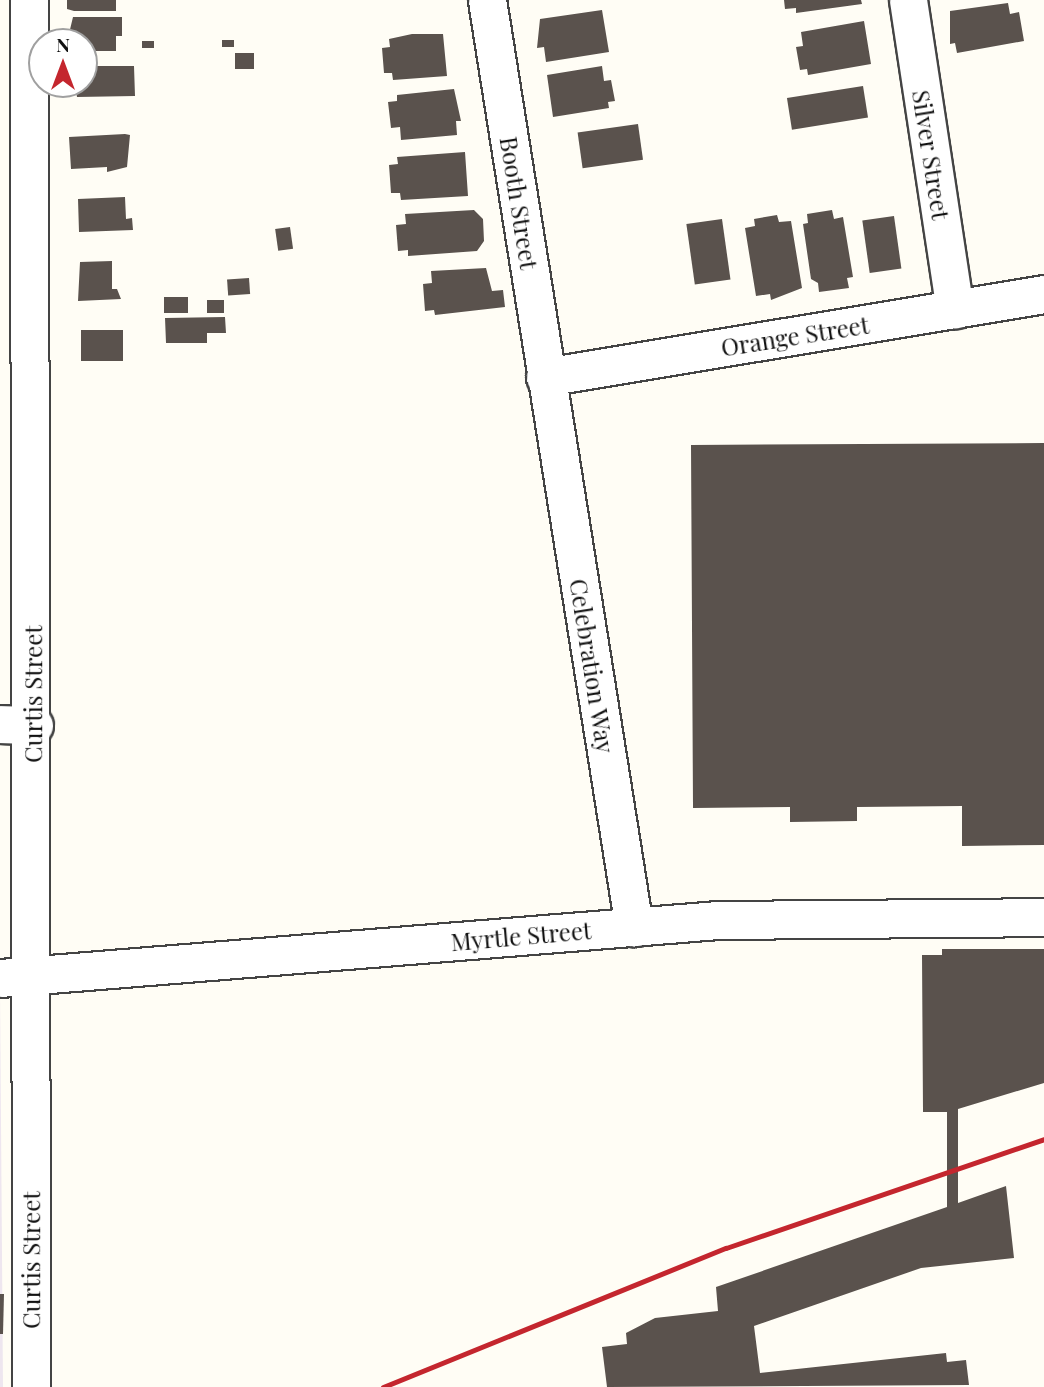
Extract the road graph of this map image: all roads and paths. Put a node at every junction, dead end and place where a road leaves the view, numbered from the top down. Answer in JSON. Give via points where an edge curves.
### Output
{"nodes":[{"id":1,"x":29,"y":0,"type":"edge"},
{"id":2,"x":487,"y":0,"type":"edge"},
{"id":3,"x":908,"y":0,"type":"edge"},
{"id":4,"x":1044,"y":294,"type":"edge"},
{"id":5,"x":955,"y":309,"type":"junction"},
{"id":6,"x":548,"y":392,"type":"junction"},
{"id":7,"x":17,"y":725,"type":"edge"},
{"id":8,"x":1044,"y":917,"type":"edge"},
{"id":9,"x":634,"y":927,"type":"junction"},
{"id":10,"x":15,"y":978,"type":"edge"},
{"id":11,"x":32,"y":1387,"type":"edge"}],
"edges":[{"from":1,"to":7,"type":"street","name":"Curtis Street"},
{"from":2,"to":6,"type":"street","name":"Booth Street"},
{"from":3,"to":5,"type":"street","name":"Silver Street"},
{"from":4,"to":5,"type":"street","name":"Orange Street"},
{"from":5,"to":6,"type":"street","name":"Orange Street"},
{"from":6,"to":9,"type":"street","name":"Celebration Way"},
{"from":7,"to":10,"type":"street","name":"Curtis Street"},
{"from":8,"to":9,"type":"street","name":"Myrtle Street","via":[[727,920]]},
{"from":9,"to":10,"type":"street","name":"Myrtle Street"},
{"from":10,"to":11,"type":"street","name":"Curtis Street"}]}
